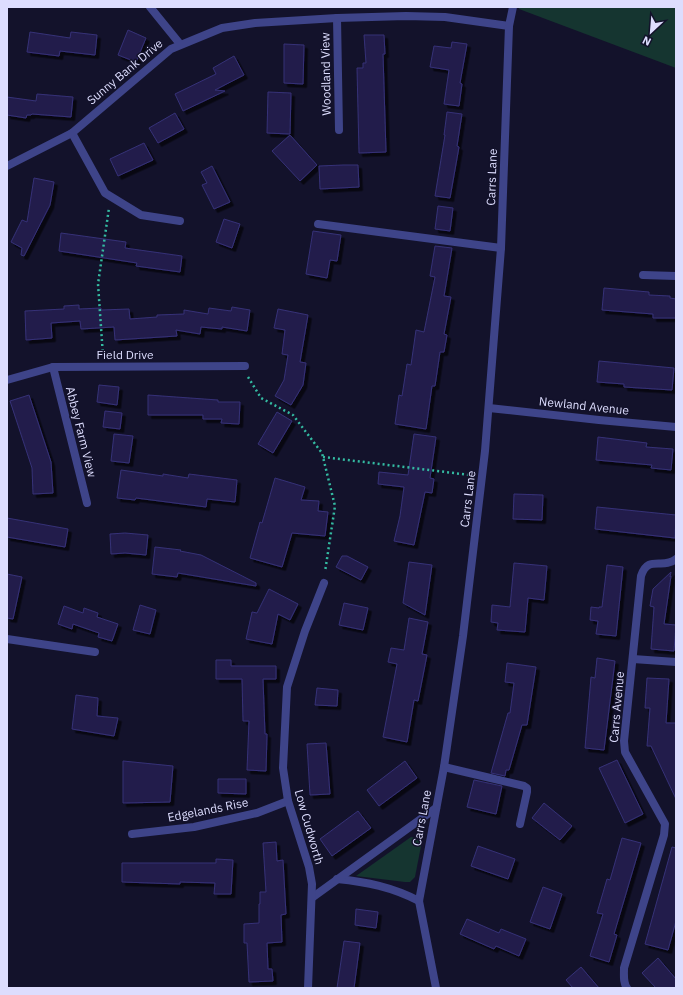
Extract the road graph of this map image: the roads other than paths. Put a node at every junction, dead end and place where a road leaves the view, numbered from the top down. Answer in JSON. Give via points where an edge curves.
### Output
{"nodes":[{"id":1,"x":150,"y":7,"type":"edge"},
{"id":2,"x":513,"y":7,"type":"edge"},
{"id":3,"x":337,"y":18,"type":"junction"},
{"id":4,"x":509,"y":26,"type":"junction"},
{"id":5,"x":180,"y":44,"type":"junction"},
{"id":6,"x":339,"y":130,"type":"dead end"},
{"id":7,"x":72,"y":133,"type":"junction"},
{"id":8,"x":7,"y":166,"type":"edge"},
{"id":9,"x":180,"y":220,"type":"dead end"},
{"id":10,"x":318,"y":224,"type":"dead end"},
{"id":11,"x":501,"y":248,"type":"junction"},
{"id":12,"x":643,"y":275,"type":"dead end"},
{"id":13,"x":676,"y":276,"type":"edge"},
{"id":14,"x":242,"y":366,"type":"road end"},
{"id":15,"x":52,"y":367,"type":"junction"},
{"id":16,"x":7,"y":380,"type":"edge"},
{"id":17,"x":489,"y":408,"type":"junction"},
{"id":18,"x":676,"y":427,"type":"edge"},
{"id":19,"x":87,"y":503,"type":"dead end"},
{"id":20,"x":676,"y":559,"type":"edge"},
{"id":21,"x":324,"y":582,"type":"road end"},
{"id":22,"x":7,"y":638,"type":"edge"},
{"id":23,"x":95,"y":652,"type":"dead end"},
{"id":24,"x":633,"y":659,"type":"junction"},
{"id":25,"x":676,"y":662,"type":"edge"},
{"id":26,"x":444,"y":767,"type":"junction"},
{"id":27,"x":288,"y":801,"type":"junction"},
{"id":28,"x":436,"y":808,"type":"junction"},
{"id":29,"x":520,"y":824,"type":"dead end"},
{"id":30,"x":132,"y":834,"type":"dead end"},
{"id":31,"x":337,"y":879,"type":"junction"},
{"id":32,"x":313,"y":897,"type":"junction"},
{"id":33,"x":419,"y":901,"type":"junction"},
{"id":34,"x":308,"y":988,"type":"edge"},
{"id":35,"x":436,"y":988,"type":"edge"},
{"id":36,"x":627,"y":988,"type":"edge"}],
"edges":[{"from":1,"to":5,"type":"street"},
{"from":2,"to":4,"type":"street","name":"Carrs Lane"},
{"from":3,"to":4,"type":"street","name":"Sunny Bank Drive","via":[[446,17]]},
{"from":3,"to":5,"type":"street","name":"Sunny Bank Drive","via":[[255,23],[222,28]]},
{"from":3,"to":6,"type":"street","name":"Woodland View"},
{"from":4,"to":11,"type":"street","name":"Carrs Lane"},
{"from":5,"to":7,"type":"street","name":"Sunny Bank Drive"},
{"from":7,"to":8,"type":"street","name":"Sunny Bank Drive"},
{"from":7,"to":9,"type":"street","via":[[105,193],[141,216]]},
{"from":10,"to":11,"type":"street"},
{"from":11,"to":17,"type":"street","name":"Carrs Lane"},
{"from":12,"to":13,"type":"street"},
{"from":14,"to":15,"type":"street","name":"Field Drive"},
{"from":15,"to":16,"type":"street","name":"Field Drive"},
{"from":15,"to":19,"type":"street","name":"Abbey Farm View"},
{"from":17,"to":18,"type":"street","name":"Newland Avenue"},
{"from":17,"to":26,"type":"street","name":"Carrs Lane","via":[[463,636]]},
{"from":20,"to":24,"type":"street","name":"Carrs Avenue","via":[[672,563],[649,564],[643,569]]},
{"from":21,"to":27,"type":"street","name":"Low Cudworth","via":[[288,688],[283,768]]},
{"from":22,"to":23,"type":"street"},
{"from":24,"to":25,"type":"street"},
{"from":24,"to":36,"type":"street","name":"Carrs Avenue","via":[[625,752],[665,824],[664,835],[624,968]]},
{"from":26,"to":28,"type":"street","name":"Carrs Lane"},
{"from":26,"to":29,"type":"street","via":[[524,786],[526,792]]},
{"from":27,"to":30,"type":"street","name":"Edgelands Rise","via":[[257,812],[194,827]]},
{"from":27,"to":32,"type":"street","name":"Low Cudworth","via":[[309,867]]},
{"from":28,"to":31,"type":"street"},
{"from":28,"to":33,"type":"street","name":"Carrs Lane"},
{"from":31,"to":32,"type":"street"},
{"from":31,"to":33,"type":"street","via":[[383,886]]},
{"from":32,"to":34,"type":"street","name":"Low Cudworth"},
{"from":33,"to":35,"type":"street","name":"Carrs Lane"}]}
